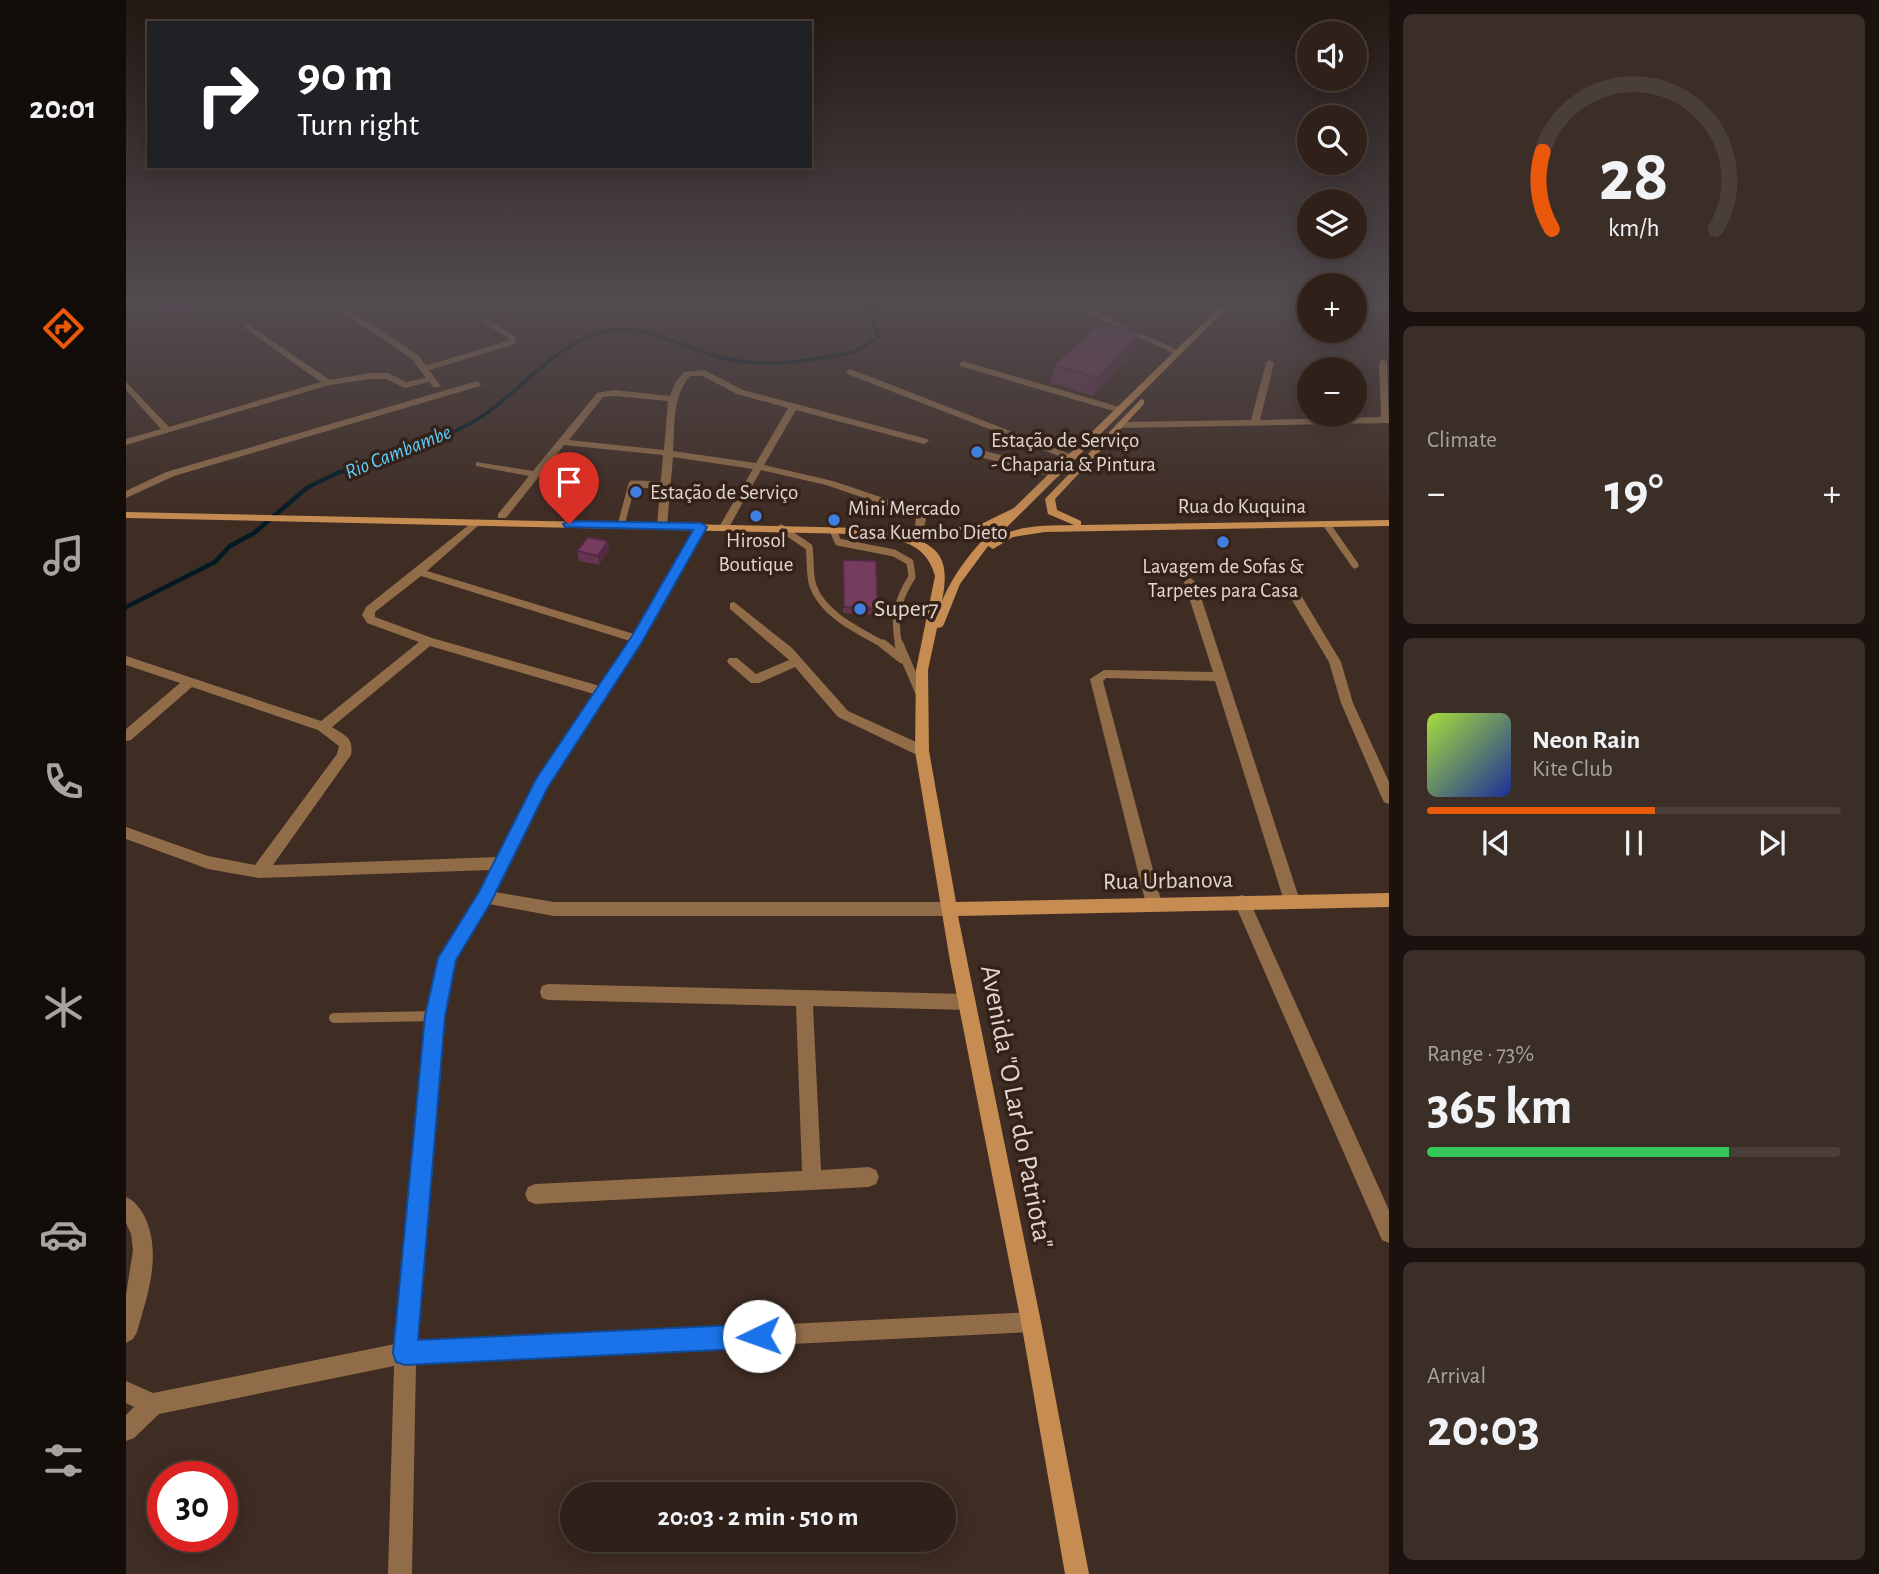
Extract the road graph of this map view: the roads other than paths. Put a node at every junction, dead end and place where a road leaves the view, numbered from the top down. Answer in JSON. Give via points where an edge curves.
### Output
{"nodes":[{"id":1,"x":316,"y":374,"type":"edge"},
{"id":2,"x":429,"y":374,"type":"edge"},
{"id":3,"x":692,"y":374,"type":"edge"},
{"id":4,"x":702,"y":374,"type":"edge"},
{"id":5,"x":856,"y":374,"type":"edge"},
{"id":6,"x":999,"y":374,"type":"edge"},
{"id":7,"x":1156,"y":374,"type":"edge"},
{"id":8,"x":1169,"y":374,"type":"edge"},
{"id":9,"x":1267,"y":374,"type":"edge"},
{"id":10,"x":1384,"y":374,"type":"edge"},
{"id":11,"x":432,"y":379,"type":"junction"},
{"id":12,"x":328,"y":383,"type":"junction"},
{"id":13,"x":477,"y":384,"type":"dead end"},
{"id":14,"x":126,"y":385,"type":"edge"},
{"id":15,"x":443,"y":394,"type":"junction"},
{"id":16,"x":673,"y":399,"type":"junction"},
{"id":17,"x":793,"y":407,"type":"junction"},
{"id":18,"x":1120,"y":410,"type":"junction"},
{"id":19,"x":1387,"y":420,"type":"edge"},
{"id":20,"x":1255,"y":422,"type":"junction"},
{"id":21,"x":1120,"y":425,"type":"junction"},
{"id":22,"x":167,"y":430,"type":"junction"},
{"id":23,"x":923,"y":441,"type":"dead end"},
{"id":24,"x":126,"y":442,"type":"edge"},
{"id":25,"x":560,"y":442,"type":"junction"},
{"id":26,"x":668,"y":452,"type":"junction"},
{"id":27,"x":982,"y":454,"type":"dead end"},
{"id":28,"x":1072,"y":458,"type":"junction"},
{"id":29,"x":479,"y":464,"type":"dead end"},
{"id":30,"x":759,"y":465,"type":"junction"},
{"id":31,"x":534,"y":474,"type":"junction"},
{"id":32,"x":1056,"y":474,"type":"junction"},
{"id":33,"x":666,"y":485,"type":"junction"},
{"id":34,"x":126,"y":495,"type":"edge"},
{"id":35,"x":1016,"y":511,"type":"junction"},
{"id":36,"x":126,"y":515,"type":"edge"},
{"id":37,"x":502,"y":516,"type":"dead end"},
{"id":38,"x":475,"y":523,"type":"junction"},
{"id":39,"x":1389,"y":523,"type":"edge"},
{"id":40,"x":621,"y":525,"type":"junction"},
{"id":41,"x":1327,"y":525,"type":"junction"},
{"id":42,"x":662,"y":526,"type":"junction"},
{"id":43,"x":1095,"y":526,"type":"junction"},
{"id":44,"x":701,"y":527,"type":"junction"},
{"id":45,"x":724,"y":527,"type":"junction"},
{"id":46,"x":781,"y":528,"type":"junction"},
{"id":47,"x":832,"y":530,"type":"junction"},
{"id":48,"x":919,"y":530,"type":"junction"},
{"id":49,"x":855,"y":531,"type":"junction"},
{"id":50,"x":1355,"y":565,"type":"dead end"},
{"id":51,"x":419,"y":572,"type":"junction"},
{"id":52,"x":1190,"y":582,"type":"dead end"},
{"id":53,"x":955,"y":583,"type":"junction"},
{"id":54,"x":1292,"y":590,"type":"dead end"},
{"id":55,"x":734,"y":606,"type":"dead end"},
{"id":56,"x":637,"y":639,"type":"junction"},
{"id":57,"x":428,"y":641,"type":"junction"},
{"id":58,"x":927,"y":649,"type":"junction"},
{"id":59,"x":126,"y":660,"type":"edge"},
{"id":60,"x":733,"y":661,"type":"dead end"},
{"id":61,"x":797,"y":661,"type":"junction"},
{"id":62,"x":904,"y":663,"type":"junction"},
{"id":63,"x":1220,"y":677,"type":"junction"},
{"id":64,"x":190,"y":682,"type":"junction"},
{"id":65,"x":601,"y":691,"type":"junction"},
{"id":66,"x":920,"y":693,"type":"junction"},
{"id":67,"x":323,"y":727,"type":"junction"},
{"id":68,"x":126,"y":736,"type":"edge"},
{"id":69,"x":922,"y":751,"type":"junction"},
{"id":70,"x":1389,"y":798,"type":"edge"},
{"id":71,"x":126,"y":833,"type":"edge"},
{"id":72,"x":500,"y":863,"type":"junction"},
{"id":73,"x":259,"y":872,"type":"junction"},
{"id":74,"x":485,"y":897,"type":"junction"},
{"id":75,"x":1389,"y":900,"type":"edge"},
{"id":76,"x":1292,"y":901,"type":"junction"},
{"id":77,"x":1242,"y":902,"type":"junction"},
{"id":78,"x":1154,"y":904,"type":"junction"},
{"id":79,"x":949,"y":909,"type":"junction"},
{"id":80,"x":548,"y":992,"type":"dead end"},
{"id":81,"x":804,"y":997,"type":"junction"},
{"id":82,"x":966,"y":1002,"type":"junction"},
{"id":83,"x":435,"y":1016,"type":"junction"},
{"id":84,"x":334,"y":1018,"type":"dead end"},
{"id":85,"x":869,"y":1177,"type":"dead end"},
{"id":86,"x":812,"y":1180,"type":"junction"},
{"id":87,"x":535,"y":1194,"type":"dead end"},
{"id":88,"x":126,"y":1207,"type":"edge"},
{"id":89,"x":1389,"y":1233,"type":"edge"},
{"id":90,"x":1031,"y":1322,"type":"junction"},
{"id":91,"x":126,"y":1332,"type":"edge"},
{"id":92,"x":405,"y":1353,"type":"junction"},
{"id":93,"x":126,"y":1392,"type":"edge"},
{"id":94,"x":153,"y":1404,"type":"junction"},
{"id":95,"x":126,"y":1430,"type":"edge"},
{"id":96,"x":400,"y":1574,"type":"edge"},
{"id":97,"x":1077,"y":1574,"type":"edge"}],
"edges":[{"from":1,"to":12,"type":"street"},
{"from":2,"to":11,"type":"street"},
{"from":3,"to":16,"type":"street","via":[[683,378]]},
{"from":4,"to":17,"type":"street","via":[[740,392]]},
{"from":5,"to":28,"type":"street"},
{"from":6,"to":18,"type":"street"},
{"from":7,"to":18,"type":"main road","name":"Avenida \"O Lar do Patriota\""},
{"from":8,"to":21,"type":"main road"},
{"from":9,"to":20,"type":"street"},
{"from":10,"to":19,"type":"street"},
{"from":11,"to":12,"type":"street","via":[[405,385],[388,376],[370,376]]},
{"from":11,"to":15,"type":"street"},
{"from":12,"to":22,"type":"street"},
{"from":13,"to":15,"type":"street"},
{"from":14,"to":22,"type":"street"},
{"from":15,"to":34,"type":"street","via":[[170,474]]},
{"from":16,"to":25,"type":"street","via":[[603,393]]},
{"from":16,"to":26,"type":"street"},
{"from":17,"to":23,"type":"street"},
{"from":17,"to":30,"type":"street"},
{"from":18,"to":28,"type":"main road","name":"Avenida \"O Lar do Patriota\""},
{"from":19,"to":20,"type":"street"},
{"from":20,"to":21,"type":"street"},
{"from":21,"to":43,"type":"main road","via":[[1050,499],[1049,509],[1056,516]]},
{"from":22,"to":24,"type":"street"},
{"from":25,"to":26,"type":"street"},
{"from":25,"to":31,"type":"street"},
{"from":26,"to":30,"type":"street"},
{"from":26,"to":33,"type":"street"},
{"from":27,"to":32,"type":"lane"},
{"from":28,"to":32,"type":"main road","name":"Avenida \"O Lar do Patriota\""},
{"from":29,"to":31,"type":"street"},
{"from":30,"to":45,"type":"street"},
{"from":30,"to":48,"type":"street","via":[[875,496],[915,512],[921,519]]},
{"from":31,"to":37,"type":"street"},
{"from":32,"to":35,"type":"main road","name":"Avenida \"O Lar do Patriota\""},
{"from":33,"to":40,"type":"lane","via":[[632,484]]},
{"from":33,"to":42,"type":"street"},
{"from":35,"to":48,"type":"main road","via":[[975,530]]},
{"from":35,"to":53,"type":"main road","name":"Avenida \"O Lar do Patriota\""},
{"from":36,"to":38,"type":"main road"},
{"from":38,"to":40,"type":"main road"},
{"from":38,"to":51,"type":"street"},
{"from":39,"to":41,"type":"main road","name":"Rua do Kuquina"},
{"from":40,"to":42,"type":"main road"},
{"from":41,"to":43,"type":"main road","name":"Rua do Kuquina"},
{"from":41,"to":50,"type":"lane"},
{"from":42,"to":44,"type":"main road"},
{"from":43,"to":53,"type":"main road","name":"Avenida \"O Lar do Patriota\"","via":[[1010,534]]},
{"from":44,"to":45,"type":"main road"},
{"from":44,"to":56,"type":"street"},
{"from":45,"to":46,"type":"main road"},
{"from":46,"to":47,"type":"main road"},
{"from":46,"to":62,"type":"lane","via":[[809,547],[811,582],[817,596]]},
{"from":47,"to":49,"type":"main road"},
{"from":47,"to":62,"type":"lane","via":[[838,542],[866,550],[887,549],[910,562],[912,577],[898,597],[894,617]]},
{"from":48,"to":49,"type":"main road"},
{"from":49,"to":58,"type":"main road","name":"Avenida \"O Lar do Patriota\"","via":[[907,538],[936,561],[941,576]]},
{"from":51,"to":56,"type":"street"},
{"from":51,"to":57,"type":"street","via":[[368,615]]},
{"from":52,"to":63,"type":"street"},
{"from":53,"to":58,"type":"main road","name":"Avenida \"O Lar do Patriota\""},
{"from":54,"to":70,"type":"street","via":[[1335,662],[1347,703]]},
{"from":55,"to":61,"type":"street"},
{"from":56,"to":65,"type":"street"},
{"from":57,"to":65,"type":"street"},
{"from":57,"to":67,"type":"street"},
{"from":58,"to":66,"type":"main road","name":"Avenida \"O Lar do Patriota\""},
{"from":59,"to":64,"type":"street"},
{"from":60,"to":61,"type":"street","via":[[755,680]]},
{"from":61,"to":69,"type":"street","via":[[843,713]]},
{"from":62,"to":66,"type":"lane"},
{"from":63,"to":76,"type":"street"},
{"from":63,"to":78,"type":"street","via":[[1104,674],[1096,679]]},
{"from":64,"to":67,"type":"street"},
{"from":64,"to":68,"type":"street"},
{"from":65,"to":72,"type":"street","via":[[542,784]]},
{"from":66,"to":69,"type":"main road","name":"Avenida \"O Lar do Patriota\""},
{"from":67,"to":73,"type":"street","via":[[341,738],[346,749]]},
{"from":69,"to":79,"type":"main road","name":"Avenida \"O Lar do Patriota\""},
{"from":71,"to":73,"type":"street","via":[[206,862]]},
{"from":72,"to":73,"type":"street"},
{"from":72,"to":74,"type":"street"},
{"from":74,"to":79,"type":"street","via":[[554,909]]},
{"from":74,"to":83,"type":"street","via":[[447,958]]},
{"from":75,"to":76,"type":"main road","name":"Rua Urbanova"},
{"from":76,"to":77,"type":"main road","name":"Rua Urbanova"},
{"from":77,"to":78,"type":"main road","name":"Rua Urbanova"},
{"from":77,"to":89,"type":"street"},
{"from":78,"to":79,"type":"main road","name":"Rua Urbanova"},
{"from":79,"to":82,"type":"main road","name":"Avenida \"O Lar do Patriota\""},
{"from":80,"to":81,"type":"street"},
{"from":81,"to":82,"type":"street"},
{"from":81,"to":86,"type":"street"},
{"from":82,"to":90,"type":"main road","name":"Avenida \"O Lar do Patriota\""},
{"from":83,"to":84,"type":"lane"},
{"from":83,"to":92,"type":"street"},
{"from":85,"to":86,"type":"street"},
{"from":86,"to":87,"type":"street"},
{"from":88,"to":91,"type":"street","via":[[135,1215],[144,1247]]},
{"from":90,"to":92,"type":"street"},
{"from":90,"to":97,"type":"main road","name":"Avenida \"O Lar do Patriota\""},
{"from":92,"to":94,"type":"street"},
{"from":92,"to":96,"type":"street"},
{"from":93,"to":94,"type":"street"},
{"from":94,"to":95,"type":"street"}]}
